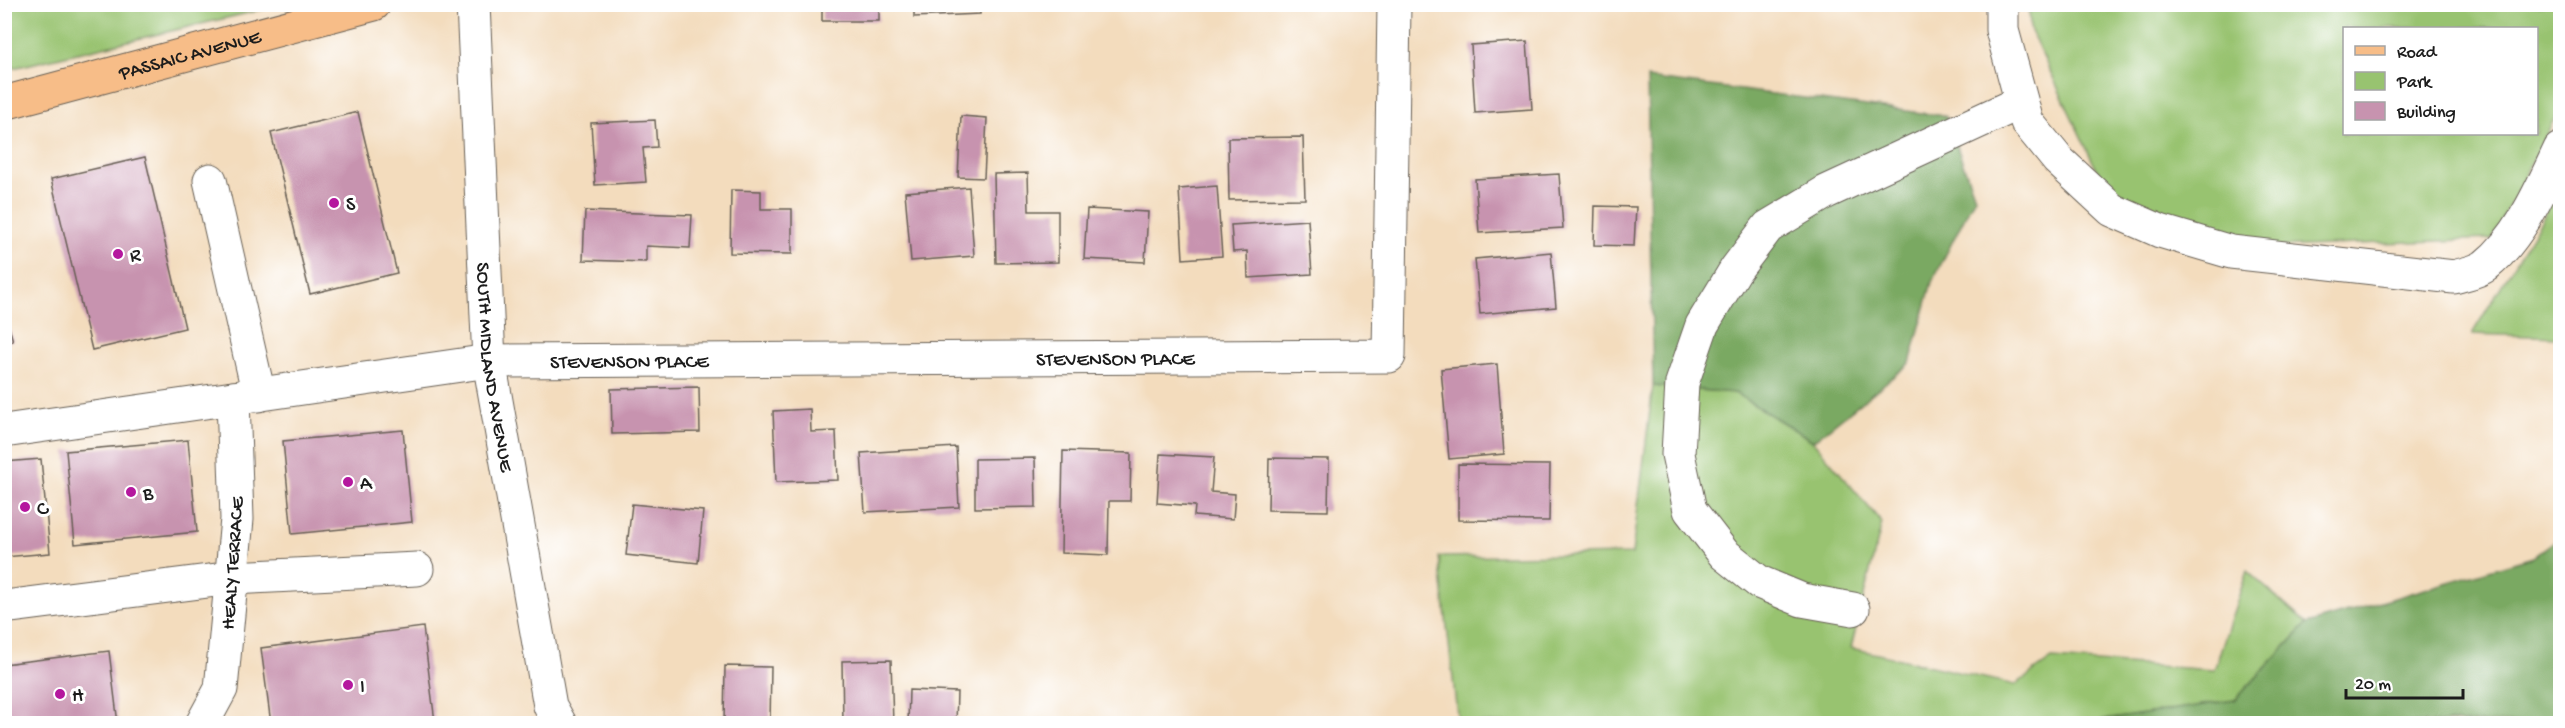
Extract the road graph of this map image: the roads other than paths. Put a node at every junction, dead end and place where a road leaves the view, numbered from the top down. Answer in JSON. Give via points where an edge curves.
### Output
{"nodes":[{"id":1,"x":374,"y":4,"type":"edge"},
{"id":2,"x":473,"y":4,"type":"edge"},
{"id":3,"x":1394,"y":4,"type":"edge"},
{"id":4,"x":2002,"y":4,"type":"edge"},
{"id":5,"x":2021,"y":102,"type":"junction"},
{"id":6,"x":4,"y":103,"type":"edge"},
{"id":7,"x":2560,"y":149,"type":"edge"},
{"id":8,"x":210,"y":180,"type":"dead end"},
{"id":9,"x":489,"y":361,"type":"junction"},
{"id":10,"x":246,"y":396,"type":"junction"},
{"id":11,"x":4,"y":431,"type":"edge"},
{"id":12,"x":417,"y":569,"type":"dead end"},
{"id":13,"x":232,"y":578,"type":"junction"},
{"id":14,"x":4,"y":607,"type":"edge"},
{"id":15,"x":1853,"y":609,"type":"dead end"},
{"id":16,"x":202,"y":723,"type":"edge"},
{"id":17,"x":560,"y":723,"type":"edge"}],
"edges":[{"from":1,"to":6,"type":"main road","name":"PASSAIC AVENUE"},
{"from":2,"to":9,"type":"street","name":"SOUTH MIDLAND AVENUE"},
{"from":3,"to":9,"type":"street","name":"STEVENSON PLACE","via":[[1389,356]]},
{"from":4,"to":5,"type":"street","via":[[2002,30]]},
{"from":5,"to":7,"type":"street","via":[[2027,122],[2073,174],[2112,210],[2160,231],[2231,252],[2454,277],[2483,267],[2509,241],[2533,204]]},
{"from":5,"to":15,"type":"street","via":[[1826,192],[1768,227],[1736,269],[1702,325],[1682,383],[1678,454],[1690,510],[1724,554],[1759,582],[1802,600]]},
{"from":8,"to":10,"type":"street","name":"HEALY TERRACE"},
{"from":9,"to":10,"type":"street"},
{"from":9,"to":17,"type":"street","name":"SOUTH MIDLAND AVENUE","via":[[550,706]]},
{"from":10,"to":11,"type":"street"},
{"from":10,"to":13,"type":"street","name":"HEALY TERRACE"},
{"from":12,"to":13,"type":"street"},
{"from":13,"to":14,"type":"street"},
{"from":13,"to":16,"type":"street","name":"HEALY TERRACE","via":[[221,689]]}]}
